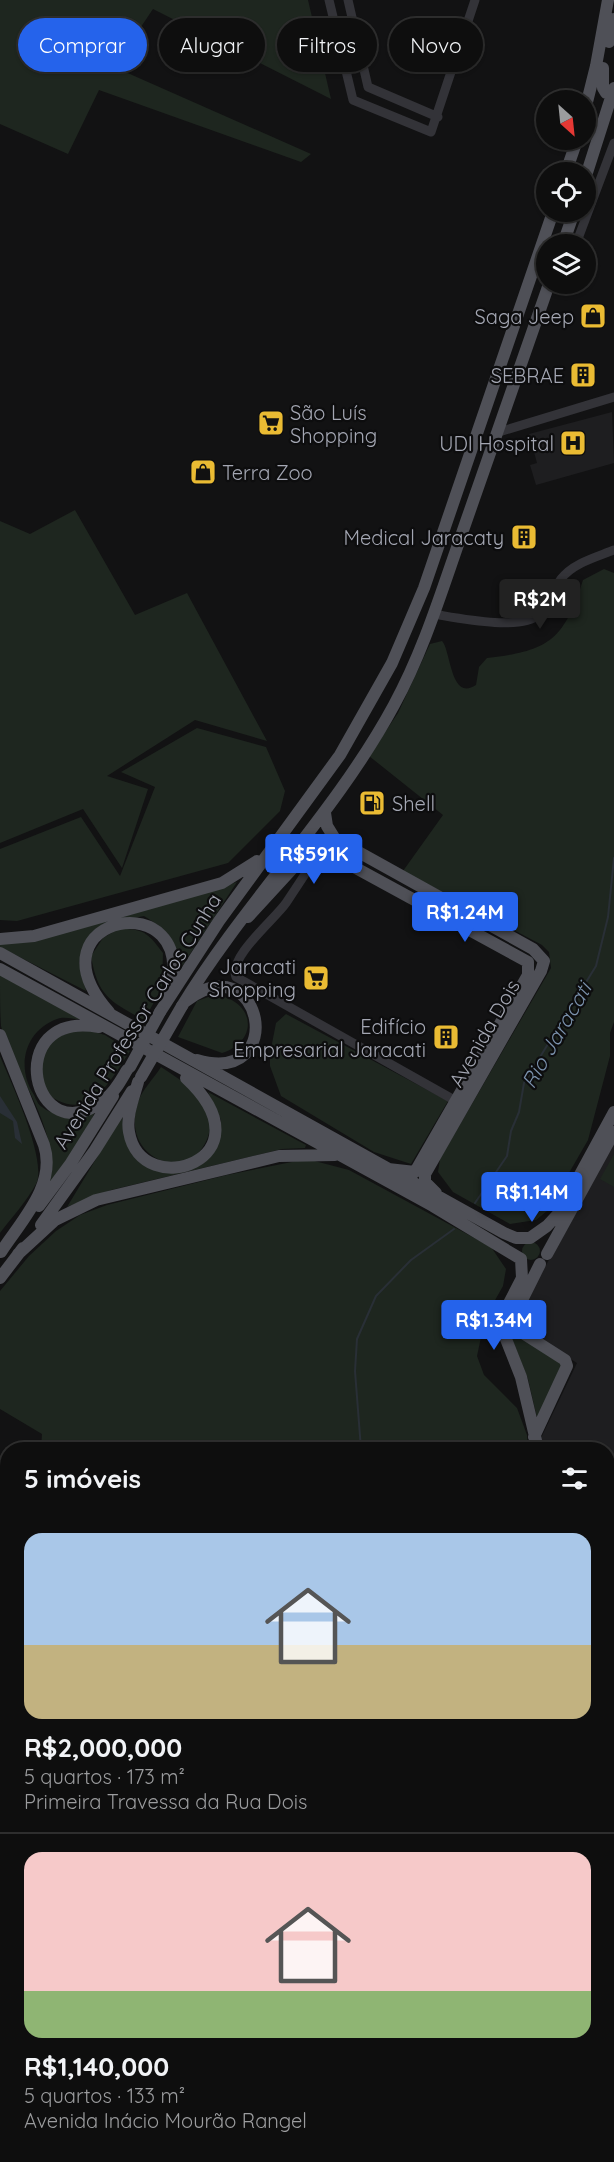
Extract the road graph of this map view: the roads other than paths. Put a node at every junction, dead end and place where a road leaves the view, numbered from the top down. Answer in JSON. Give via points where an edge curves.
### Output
{"nodes":[{"id":1,"x":329,"y":0,"type":"edge"},
{"id":2,"x":348,"y":0,"type":"edge"},
{"id":3,"x":466,"y":0,"type":"edge"},
{"id":4,"x":475,"y":0,"type":"edge"},
{"id":5,"x":608,"y":0,"type":"edge"},
{"id":6,"x":470,"y":17,"type":"junction"},
{"id":7,"x":614,"y":19,"type":"edge"},
{"id":8,"x":590,"y":90,"type":"edge"},
{"id":9,"x":614,"y":96,"type":"edge"},
{"id":10,"x":438,"y":117,"type":"junction"},
{"id":11,"x":614,"y":143,"type":"edge"},
{"id":12,"x":591,"y":162,"type":"edge"},
{"id":13,"x":596,"y":191,"type":"edge"},
{"id":14,"x":550,"y":222,"type":"edge"},
{"id":15,"x":546,"y":294,"type":"edge"},
{"id":16,"x":614,"y":397,"type":"edge"},
{"id":17,"x":499,"y":432,"type":"junction"},
{"id":18,"x":614,"y":550,"type":"edge"},
{"id":19,"x":433,"y":614,"type":"junction"},
{"id":20,"x":325,"y":813,"type":"junction"},
{"id":21,"x":274,"y":847,"type":"junction"},
{"id":22,"x":298,"y":848,"type":"junction"},
{"id":23,"x":321,"y":849,"type":"junction"},
{"id":24,"x":294,"y":866,"type":"junction"},
{"id":25,"x":452,"y":903,"type":"junction"},
{"id":26,"x":445,"y":915,"type":"junction"},
{"id":27,"x":229,"y":934,"type":"junction"},
{"id":28,"x":0,"y":939,"type":"edge"},
{"id":29,"x":0,"y":953,"type":"edge"},
{"id":30,"x":0,"y":969,"type":"edge"},
{"id":31,"x":182,"y":1006,"type":"junction"},
{"id":32,"x":162,"y":1009,"type":"junction"},
{"id":33,"x":113,"y":1024,"type":"junction"},
{"id":34,"x":0,"y":1035,"type":"edge"},
{"id":35,"x":174,"y":1052,"type":"junction"},
{"id":36,"x":174,"y":1066,"type":"junction"},
{"id":37,"x":128,"y":1068,"type":"junction"},
{"id":38,"x":139,"y":1079,"type":"junction"},
{"id":39,"x":456,"y":1101,"type":"junction"},
{"id":40,"x":614,"y":1112,"type":"edge"},
{"id":41,"x":614,"y":1132,"type":"edge"},
{"id":42,"x":340,"y":1156,"type":"junction"},
{"id":43,"x":388,"y":1169,"type":"junction"},
{"id":44,"x":443,"y":1200,"type":"junction"},
{"id":45,"x":529,"y":1238,"type":"junction"},
{"id":46,"x":0,"y":1253,"type":"edge"},
{"id":47,"x":18,"y":1254,"type":"junction"},
{"id":48,"x":521,"y":1259,"type":"junction"},
{"id":49,"x":544,"y":1259,"type":"junction"},
{"id":50,"x":0,"y":1278,"type":"edge"},
{"id":51,"x":536,"y":1442,"type":"edge"},
{"id":52,"x":536,"y":1442,"type":"edge"}],
"edges":[{"from":1,"to":10,"type":"street","via":[[353,100],[429,132],[434,130]]},
{"from":2,"to":10,"type":"street","via":[[368,87]]},
{"from":3,"to":6,"type":"street"},
{"from":4,"to":6,"type":"street"},
{"from":5,"to":8,"type":"main road"},
{"from":6,"to":10,"type":"street"},
{"from":7,"to":9,"type":"main road","via":[[601,81],[604,91]]},
{"from":9,"to":12,"type":"main road"},
{"from":11,"to":13,"type":"street"},
{"from":14,"to":21,"type":"main road","name":"Avenida Professor Carlos Cunha","via":[[410,623],[359,724]]},
{"from":15,"to":17,"type":"main road","name":"Avenida Professor Carlos Cunha"},
{"from":16,"to":17,"type":"street"},
{"from":17,"to":19,"type":"main road","name":"Avenida Professor Carlos Cunha"},
{"from":18,"to":19,"type":"street","via":[[570,570],[545,609],[532,619],[514,622]]},
{"from":19,"to":20,"type":"main road","name":"Avenida Professor Carlos Cunha","via":[[395,705]]},
{"from":20,"to":22,"type":"main road","name":"Avenida Professor Carlos Cunha"},
{"from":20,"to":25,"type":"main road","name":"Avenida Dois","via":[[335,839]]},
{"from":21,"to":28,"type":"main road","via":[[251,867],[222,883],[34,936]]},
{"from":21,"to":32,"type":"main road","name":"Avenida Professor Carlos Cunha","via":[[219,921]]},
{"from":22,"to":24,"type":"main road"},
{"from":22,"to":27,"type":"main road","name":"Avenida Professor Carlos Cunha"},
{"from":23,"to":24,"type":"main road","via":[[310,852]]},
{"from":23,"to":26,"type":"main road","name":"Avenida Dois"},
{"from":23,"to":39,"type":"street","via":[[284,906],[235,966],[237,979]]},
{"from":24,"to":27,"type":"main road","via":[[262,905]]},
{"from":25,"to":26,"type":"main road"},
{"from":25,"to":44,"type":"main road","name":"Avenida Dois","via":[[533,949],[544,965],[425,1174],[425,1182]]},
{"from":26,"to":39,"type":"main road","name":"Avenida Dois","via":[[523,957],[530,969]]},
{"from":27,"to":31,"type":"main road","name":"Avenida Professor Carlos Cunha"},
{"from":29,"to":33,"type":"main road"},
{"from":30,"to":33,"type":"main road"},
{"from":31,"to":35,"type":"main road","via":[[208,989],[231,990],[249,1001],[256,1015],[257,1032],[246,1051],[227,1062],[206,1063]]},
{"from":31,"to":38,"type":"main road","name":"Avenida Professor Carlos Cunha","bridge":true},
{"from":32,"to":33,"type":"main road","via":[[173,968],[166,943],[145,924],[114,924],[94,939],[85,969]]},
{"from":32,"to":37,"type":"main road","name":"Avenida Professor Carlos Cunha","bridge":true},
{"from":33,"to":35,"type":"main road"},
{"from":33,"to":36,"type":"main road"},
{"from":33,"to":37,"type":"main road","via":[[65,1026],[45,1034],[29,1058],[33,1091],[55,1110],[83,1111],[106,1098]]},
{"from":34,"to":46,"type":"main road","via":[[48,1162],[41,1190]]},
{"from":35,"to":43,"type":"main road"},
{"from":36,"to":38,"type":"main road","via":[[205,1098],[215,1118],[216,1132],[208,1151],[189,1165],[158,1166],[143,1157],[132,1142],[128,1125]]},
{"from":36,"to":42,"type":"main road"},
{"from":37,"to":46,"type":"main road","name":"Avenida Professor Carlos Cunha","via":[[71,1163]]},
{"from":38,"to":47,"type":"main road","name":"Avenida Professor Carlos Cunha","via":[[61,1200]]},
{"from":39,"to":43,"type":"main road","name":"Avenida Dois","via":[[415,1172]]},
{"from":40,"to":45,"type":"main road","via":[[556,1217]]},
{"from":41,"to":49,"type":"main road"},
{"from":42,"to":47,"type":"main road","via":[[279,1156],[96,1200],[55,1220]]},
{"from":42,"to":48,"type":"main road"},
{"from":43,"to":44,"type":"main road"},
{"from":44,"to":45,"type":"main road","via":[[510,1236]]},
{"from":45,"to":48,"type":"main road","via":[[520,1246]]},
{"from":45,"to":49,"type":"main road","via":[[544,1242]]},
{"from":47,"to":50,"type":"main road","name":"Avenida Professor Carlos Cunha"},
{"from":48,"to":49,"type":"main road","via":[[528,1265]]},
{"from":48,"to":52,"type":"main road","via":[[522,1278],[502,1323],[521,1377]]},
{"from":49,"to":51,"type":"main road","via":[[514,1314],[518,1330],[565,1360],[567,1366]]}]}
